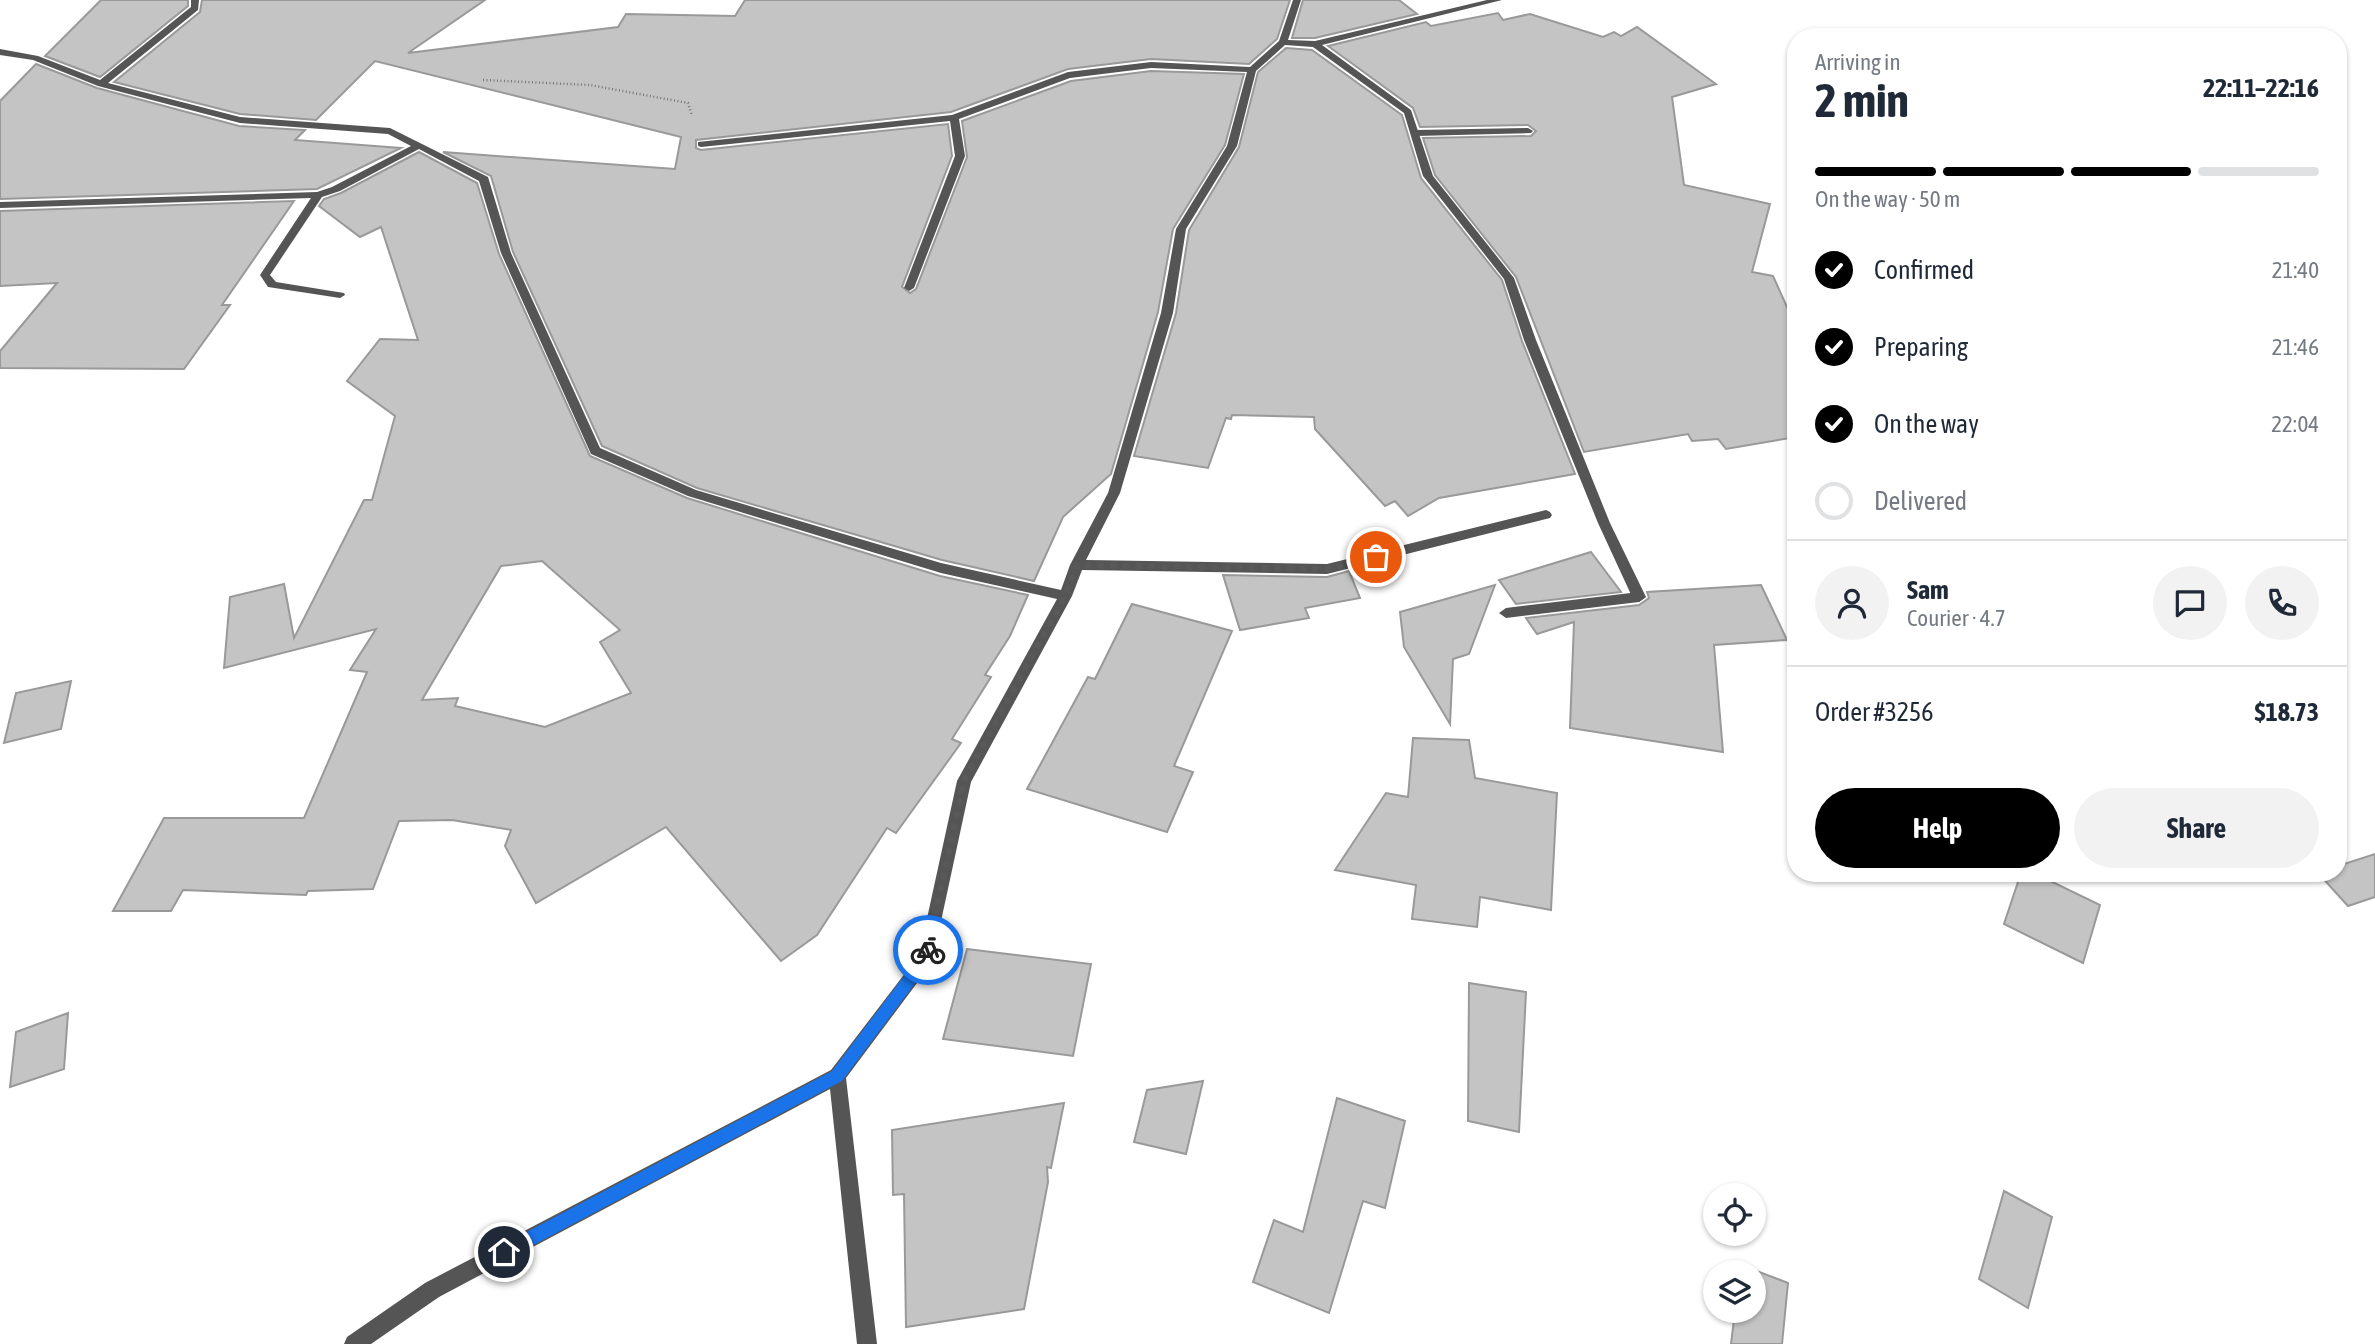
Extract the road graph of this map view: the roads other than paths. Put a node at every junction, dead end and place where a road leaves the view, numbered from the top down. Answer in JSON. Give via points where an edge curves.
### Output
{"nodes":[{"id":1,"x":195,"y":0,"type":"edge"},
{"id":2,"x":1297,"y":0,"type":"edge"},
{"id":3,"x":1498,"y":0,"type":"edge"},
{"id":4,"x":1283,"y":42,"type":"junction"},
{"id":5,"x":1315,"y":44,"type":"junction"},
{"id":6,"x":0,"y":52,"type":"edge"},
{"id":7,"x":1252,"y":70,"type":"junction"},
{"id":8,"x":101,"y":84,"type":"junction"},
{"id":9,"x":954,"y":118,"type":"junction"},
{"id":10,"x":1528,"y":131,"type":"dead end"},
{"id":11,"x":1416,"y":133,"type":"junction"},
{"id":12,"x":701,"y":144,"type":"road end"},
{"id":13,"x":418,"y":146,"type":"junction"},
{"id":14,"x":317,"y":195,"type":"junction"},
{"id":15,"x":0,"y":205,"type":"edge"},
{"id":16,"x":909,"y":288,"type":"dead end"},
{"id":17,"x":340,"y":295,"type":"dead end"},
{"id":18,"x":1546,"y":515,"type":"dead end"},
{"id":19,"x":1077,"y":565,"type":"junction"},
{"id":20,"x":1065,"y":596,"type":"junction"},
{"id":21,"x":1506,"y":614,"type":"dead end"},
{"id":22,"x":837,"y":1076,"type":"junction"},
{"id":23,"x":354,"y":1344,"type":"edge"},
{"id":24,"x":867,"y":1344,"type":"edge"}],
"edges":[{"from":1,"to":8,"type":"street","via":[[195,8]]},
{"from":2,"to":4,"type":"street"},
{"from":3,"to":5,"type":"street"},
{"from":4,"to":5,"type":"street"},
{"from":4,"to":7,"type":"street"},
{"from":5,"to":11,"type":"street","via":[[1408,112]]},
{"from":6,"to":8,"type":"street","via":[[35,58]]},
{"from":7,"to":9,"type":"street","via":[[1151,65],[1068,75]]},
{"from":7,"to":19,"type":"street","via":[[1232,146],[1181,229],[1167,313],[1114,493]]},
{"from":8,"to":13,"type":"street","via":[[240,120],[390,131]]},
{"from":9,"to":12,"type":"street"},
{"from":9,"to":16,"type":"street","via":[[960,156]]},
{"from":10,"to":11,"type":"street"},
{"from":11,"to":21,"type":"street","via":[[1428,176],[1510,278],[1530,340],[1604,523],[1639,597]]},
{"from":13,"to":14,"type":"street"},
{"from":13,"to":20,"type":"street","via":[[484,179],[506,253],[595,452],[692,493],[941,568]]},
{"from":14,"to":15,"type":"street"},
{"from":14,"to":17,"type":"street","via":[[265,275],[272,285]]},
{"from":18,"to":19,"type":"street","via":[[1327,569]]},
{"from":19,"to":20,"type":"street"},
{"from":20,"to":22,"type":"street","via":[[964,780],[926,958]]},
{"from":22,"to":23,"type":"street","via":[[432,1290]]},
{"from":22,"to":24,"type":"street"}]}
